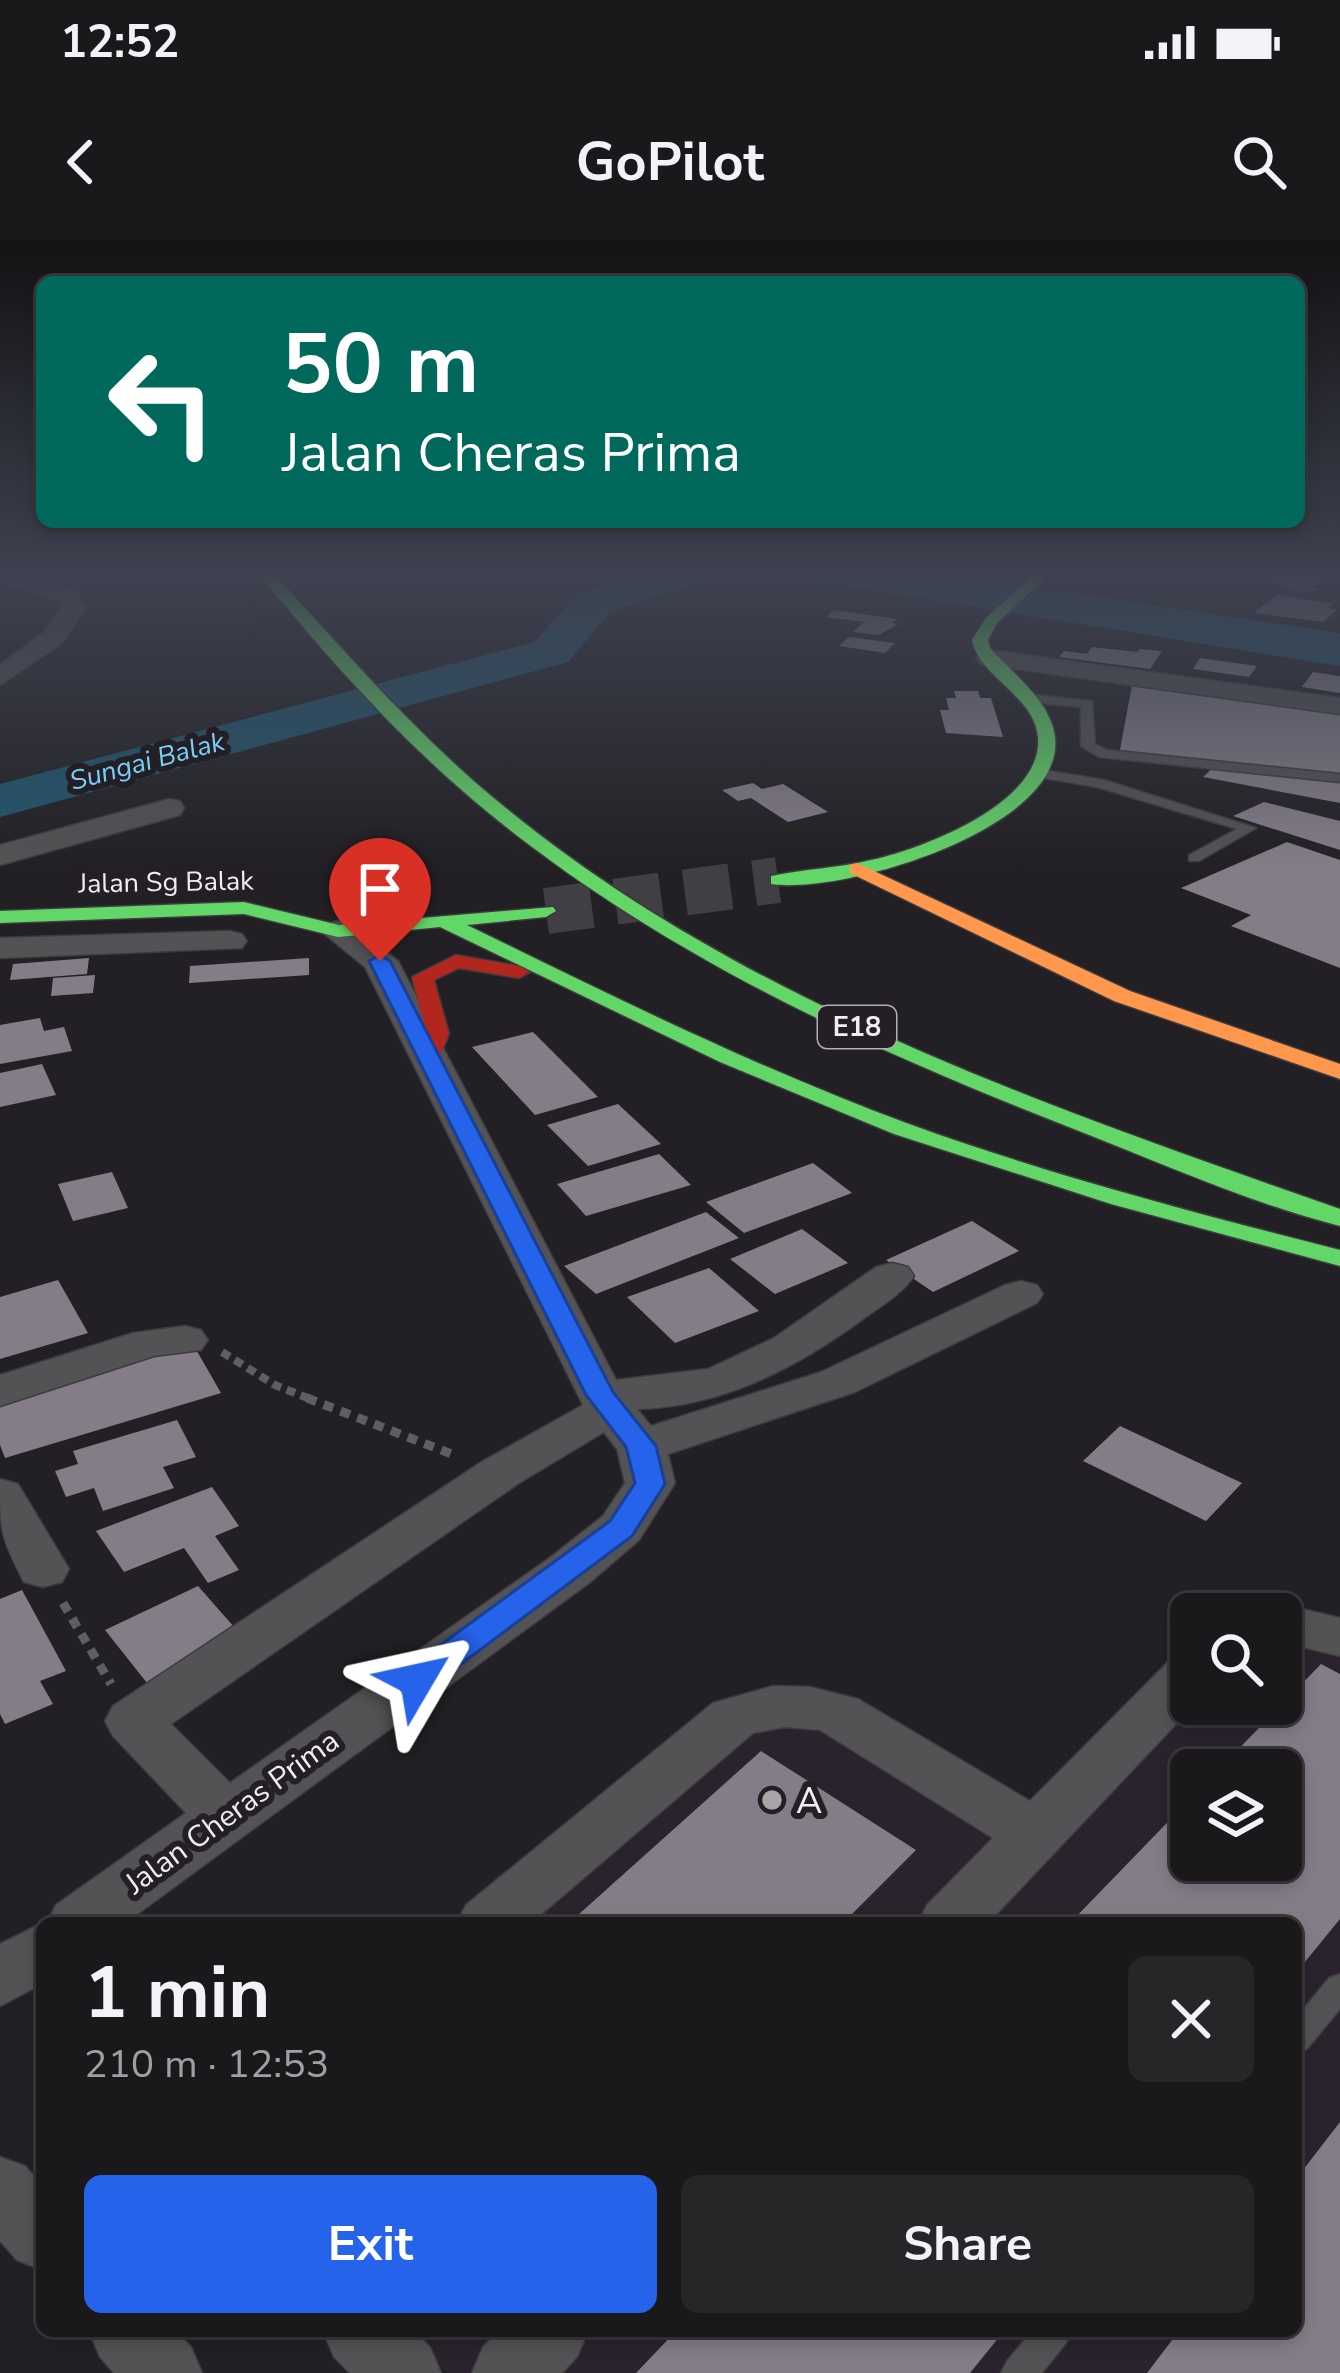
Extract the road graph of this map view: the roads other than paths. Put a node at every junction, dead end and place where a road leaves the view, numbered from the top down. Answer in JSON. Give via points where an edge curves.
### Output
{"nodes":[{"id":1,"x":354,"y":671,"type":"edge"},
{"id":2,"x":1000,"y":671,"type":"edge"},
{"id":3,"x":1080,"y":671,"type":"edge"},
{"id":4,"x":1025,"y":698,"type":"junction"},
{"id":5,"x":1340,"y":706,"type":"edge"},
{"id":6,"x":1043,"y":774,"type":"junction"},
{"id":7,"x":1340,"y":778,"type":"edge"},
{"id":8,"x":169,"y":808,"type":"dead end"},
{"id":9,"x":0,"y":855,"type":"edge"},
{"id":10,"x":1194,"y":858,"type":"dead end"},
{"id":11,"x":857,"y":868,"type":"junction"},
{"id":12,"x":778,"y":880,"type":"tunnel mouth"},
{"id":13,"x":545,"y":911,"type":"tunnel mouth"},
{"id":14,"x":0,"y":917,"type":"edge"},
{"id":15,"x":446,"y":922,"type":"junction"},
{"id":16,"x":338,"y":931,"type":"junction"},
{"id":17,"x":230,"y":941,"type":"dead end"},
{"id":18,"x":0,"y":948,"type":"edge"},
{"id":19,"x":380,"y":961,"type":"junction"},
{"id":20,"x":586,"y":991,"type":"junction"},
{"id":21,"x":430,"y":1055,"type":"junction"},
{"id":22,"x":1340,"y":1072,"type":"edge"},
{"id":23,"x":1340,"y":1218,"type":"edge"},
{"id":24,"x":1340,"y":1258,"type":"edge"},
{"id":25,"x":892,"y":1276,"type":"dead end"},
{"id":26,"x":1021,"y":1294,"type":"dead end"},
{"id":27,"x":185,"y":1340,"type":"road end"},
{"id":28,"x":0,"y":1391,"type":"edge"},
{"id":29,"x":617,"y":1418,"type":"junction"},
{"id":30,"x":0,"y":1496,"type":"edge"},
{"id":31,"x":43,"y":1569,"type":"road end"},
{"id":32,"x":1302,"y":1628,"type":"edge"},
{"id":33,"x":1340,"y":1637,"type":"edge"},
{"id":34,"x":1170,"y":1695,"type":"edge"},
{"id":35,"x":226,"y":1817,"type":"junction"},
{"id":36,"x":1036,"y":1834,"type":"junction"},
{"id":37,"x":86,"y":1917,"type":"edge"},
{"id":38,"x":495,"y":1917,"type":"edge"},
{"id":39,"x":955,"y":1917,"type":"edge"},
{"id":40,"x":36,"y":1953,"type":"edge"},
{"id":41,"x":0,"y":1979,"type":"edge"},
{"id":42,"x":1340,"y":1987,"type":"edge"},
{"id":43,"x":1302,"y":2033,"type":"edge"},
{"id":44,"x":131,"y":2337,"type":"edge"},
{"id":45,"x":366,"y":2337,"type":"edge"},
{"id":46,"x":545,"y":2337,"type":"edge"},
{"id":47,"x":1049,"y":2337,"type":"edge"},
{"id":48,"x":164,"y":2373,"type":"edge"},
{"id":49,"x":403,"y":2373,"type":"edge"},
{"id":50,"x":510,"y":2373,"type":"edge"},
{"id":51,"x":1019,"y":2373,"type":"edge"}],
"edges":[{"from":1,"to":23,"type":"main road","number":"E18","via":[[423,746],[535,840],[739,968],[944,1064]]},
{"from":2,"to":4,"type":"main road"},
{"from":3,"to":5,"type":"street"},
{"from":4,"to":6,"type":"main road","via":[[1045,729]]},
{"from":4,"to":7,"type":"lane","via":[[1087,704],[1088,746],[1104,754]]},
{"from":6,"to":10,"type":"lane","via":[[1249,828]]},
{"from":6,"to":11,"type":"main road","via":[[938,844]]},
{"from":8,"to":9,"type":"street"},
{"from":11,"to":12,"type":"main road"},
{"from":11,"to":22,"type":"main road","via":[[1122,996]]},
{"from":13,"to":15,"type":"main road","name":"Jalan Sg Balak"},
{"from":14,"to":16,"type":"main road","name":"Jalan Sg Balak","via":[[230,908]]},
{"from":15,"to":16,"type":"main road","name":"Jalan Sg Balak"},
{"from":15,"to":19,"type":"street","via":[[398,938]]},
{"from":15,"to":20,"type":"main road"},
{"from":16,"to":19,"type":"street"},
{"from":17,"to":18,"type":"street"},
{"from":19,"to":21,"type":"street","name":"Jalan Cheras Prima"},
{"from":20,"to":21,"type":"main road","via":[[480,961],[430,969],[423,977],[438,1034]]},
{"from":20,"to":24,"type":"main road","via":[[901,1128],[1055,1182]]},
{"from":21,"to":29,"type":"street","name":"Jalan Cheras Prima"},
{"from":25,"to":29,"type":"street","via":[[738,1377],[653,1396]]},
{"from":26,"to":29,"type":"street","via":[[838,1382]]},
{"from":27,"to":28,"type":"street","via":[[149,1343]]},
{"from":29,"to":35,"type":"street","name":"Jalan Cheras Prima","via":[[650,1484],[621,1528]]},
{"from":29,"to":35,"type":"street","via":[[579,1425],[501,1472],[157,1745]]},
{"from":30,"to":31,"type":"street"},
{"from":32,"to":33,"type":"street"},
{"from":34,"to":36,"type":"street"},
{"from":35,"to":37,"type":"street","name":"Jalan Cheras Prima"},
{"from":36,"to":38,"type":"street","via":[[838,1714],[801,1703],[765,1706],[734,1718]]},
{"from":36,"to":39,"type":"street"},
{"from":40,"to":41,"type":"street"},
{"from":42,"to":43,"type":"lane"},
{"from":44,"to":48,"type":"street"},
{"from":45,"to":49,"type":"street"},
{"from":46,"to":50,"type":"street"},
{"from":47,"to":51,"type":"lane"}]}
